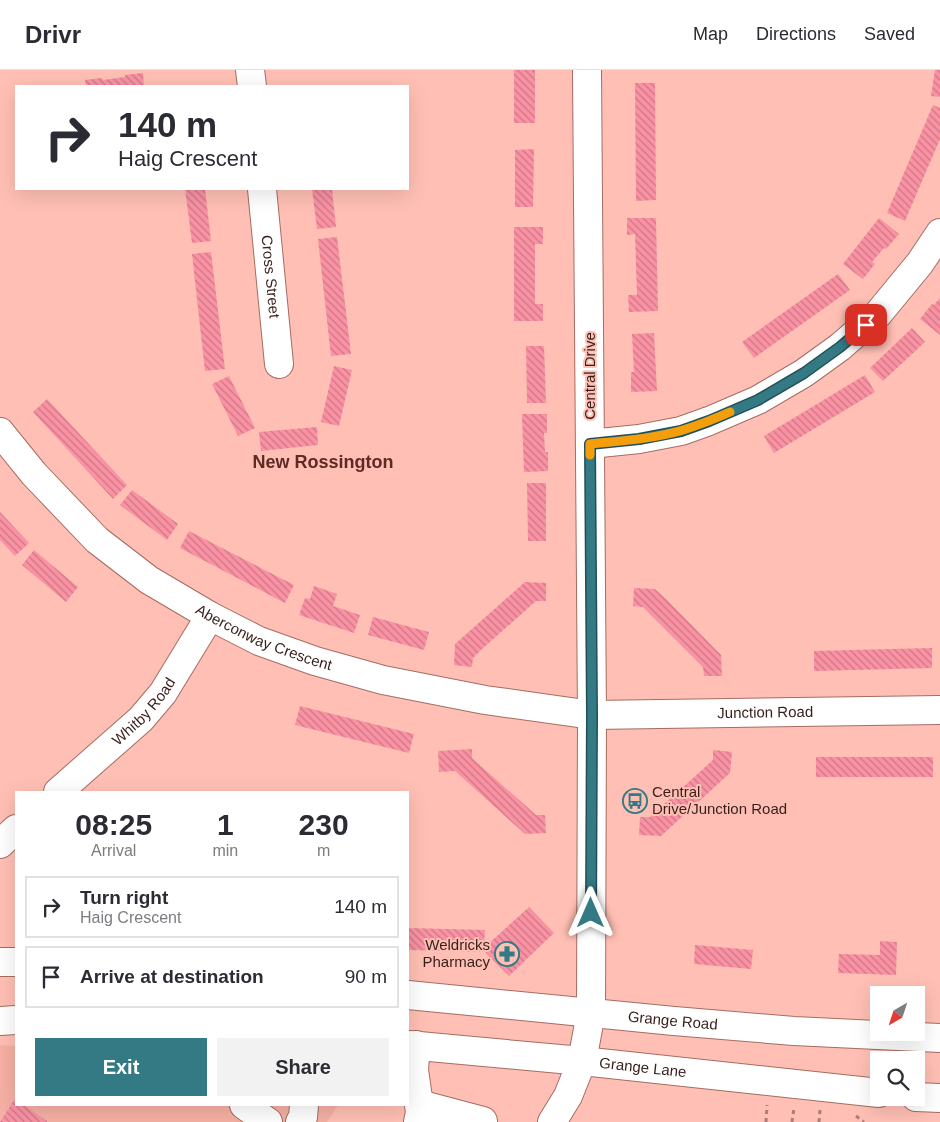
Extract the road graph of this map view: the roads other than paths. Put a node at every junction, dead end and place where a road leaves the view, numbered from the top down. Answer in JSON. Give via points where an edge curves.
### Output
{"nodes":[{"id":1,"x":250,"y":70,"type":"edge"},
{"id":2,"x":587,"y":70,"type":"edge"},
{"id":3,"x":252,"y":85,"type":"edge"},
{"id":4,"x":262,"y":190,"type":"edge"},
{"id":5,"x":940,"y":233,"type":"edge"},
{"id":6,"x":279,"y":364,"type":"dead end"},
{"id":7,"x":0,"y":432,"type":"edge"},
{"id":8,"x":590,"y":444,"type":"junction"},
{"id":9,"x":210,"y":616,"type":"junction"},
{"id":10,"x":940,"y":710,"type":"edge"},
{"id":11,"x":592,"y":715,"type":"junction"},
{"id":12,"x":59,"y":791,"type":"edge"},
{"id":13,"x":15,"y":830,"type":"edge"},
{"id":14,"x":0,"y":844,"type":"edge"},
{"id":15,"x":0,"y":962,"type":"edge"},
{"id":16,"x":15,"y":962,"type":"edge"},
{"id":17,"x":409,"y":995,"type":"edge"},
{"id":18,"x":590,"y":1013,"type":"junction"},
{"id":19,"x":15,"y":1020,"type":"edge"},
{"id":20,"x":0,"y":1021,"type":"edge"},
{"id":21,"x":940,"y":1038,"type":"edge"},
{"id":22,"x":412,"y":1045,"type":"edge"},
{"id":23,"x":582,"y":1061,"type":"junction"},
{"id":24,"x":870,"y":1092,"type":"edge"},
{"id":25,"x":925,"y":1097,"type":"edge"},
{"id":26,"x":940,"y":1098,"type":"edge"},
{"id":27,"x":245,"y":1106,"type":"edge"},
{"id":28,"x":304,"y":1106,"type":"edge"},
{"id":29,"x":419,"y":1113,"type":"edge"},
{"id":30,"x":483,"y":1121,"type":"edge"},
{"id":31,"x":268,"y":1122,"type":"edge"},
{"id":32,"x":300,"y":1122,"type":"edge"},
{"id":33,"x":552,"y":1122,"type":"edge"}],
"edges":[{"from":1,"to":3,"type":"street"},
{"from":2,"to":8,"type":"street","name":"Central Drive"},
{"from":4,"to":6,"type":"street","name":"Cross Street"},
{"from":5,"to":8,"type":"street","via":[[878,314],[804,373],[758,400],[681,431]]},
{"from":7,"to":9,"type":"street","name":"Aberconway Crescent","via":[[34,474],[97,540],[149,580]]},
{"from":8,"to":11,"type":"street","name":"Central Drive"},
{"from":9,"to":11,"type":"street","name":"Aberconway Crescent","via":[[259,641],[315,662],[383,680],[485,700]]},
{"from":9,"to":12,"type":"street","name":"Whitby Road","via":[[163,694],[147,713]]},
{"from":10,"to":11,"type":"street","name":"Junction Road"},
{"from":11,"to":18,"type":"street","name":"Central Drive"},
{"from":13,"to":14,"type":"street"},
{"from":15,"to":16,"type":"street"},
{"from":17,"to":18,"type":"street","name":"Grange Road"},
{"from":18,"to":21,"type":"street","name":"Grange Road"},
{"from":18,"to":23,"type":"street","name":"Central Drive"},
{"from":19,"to":20,"type":"street"},
{"from":22,"to":23,"type":"street","name":"Grange Lane"},
{"from":22,"to":29,"type":"street"},
{"from":23,"to":24,"type":"street","name":"Grange Lane"},
{"from":23,"to":33,"type":"street","name":"Central Drive","via":[[568,1096]]},
{"from":25,"to":26,"type":"street"},
{"from":27,"to":31,"type":"street"},
{"from":28,"to":32,"type":"street"},
{"from":29,"to":30,"type":"street"}]}
